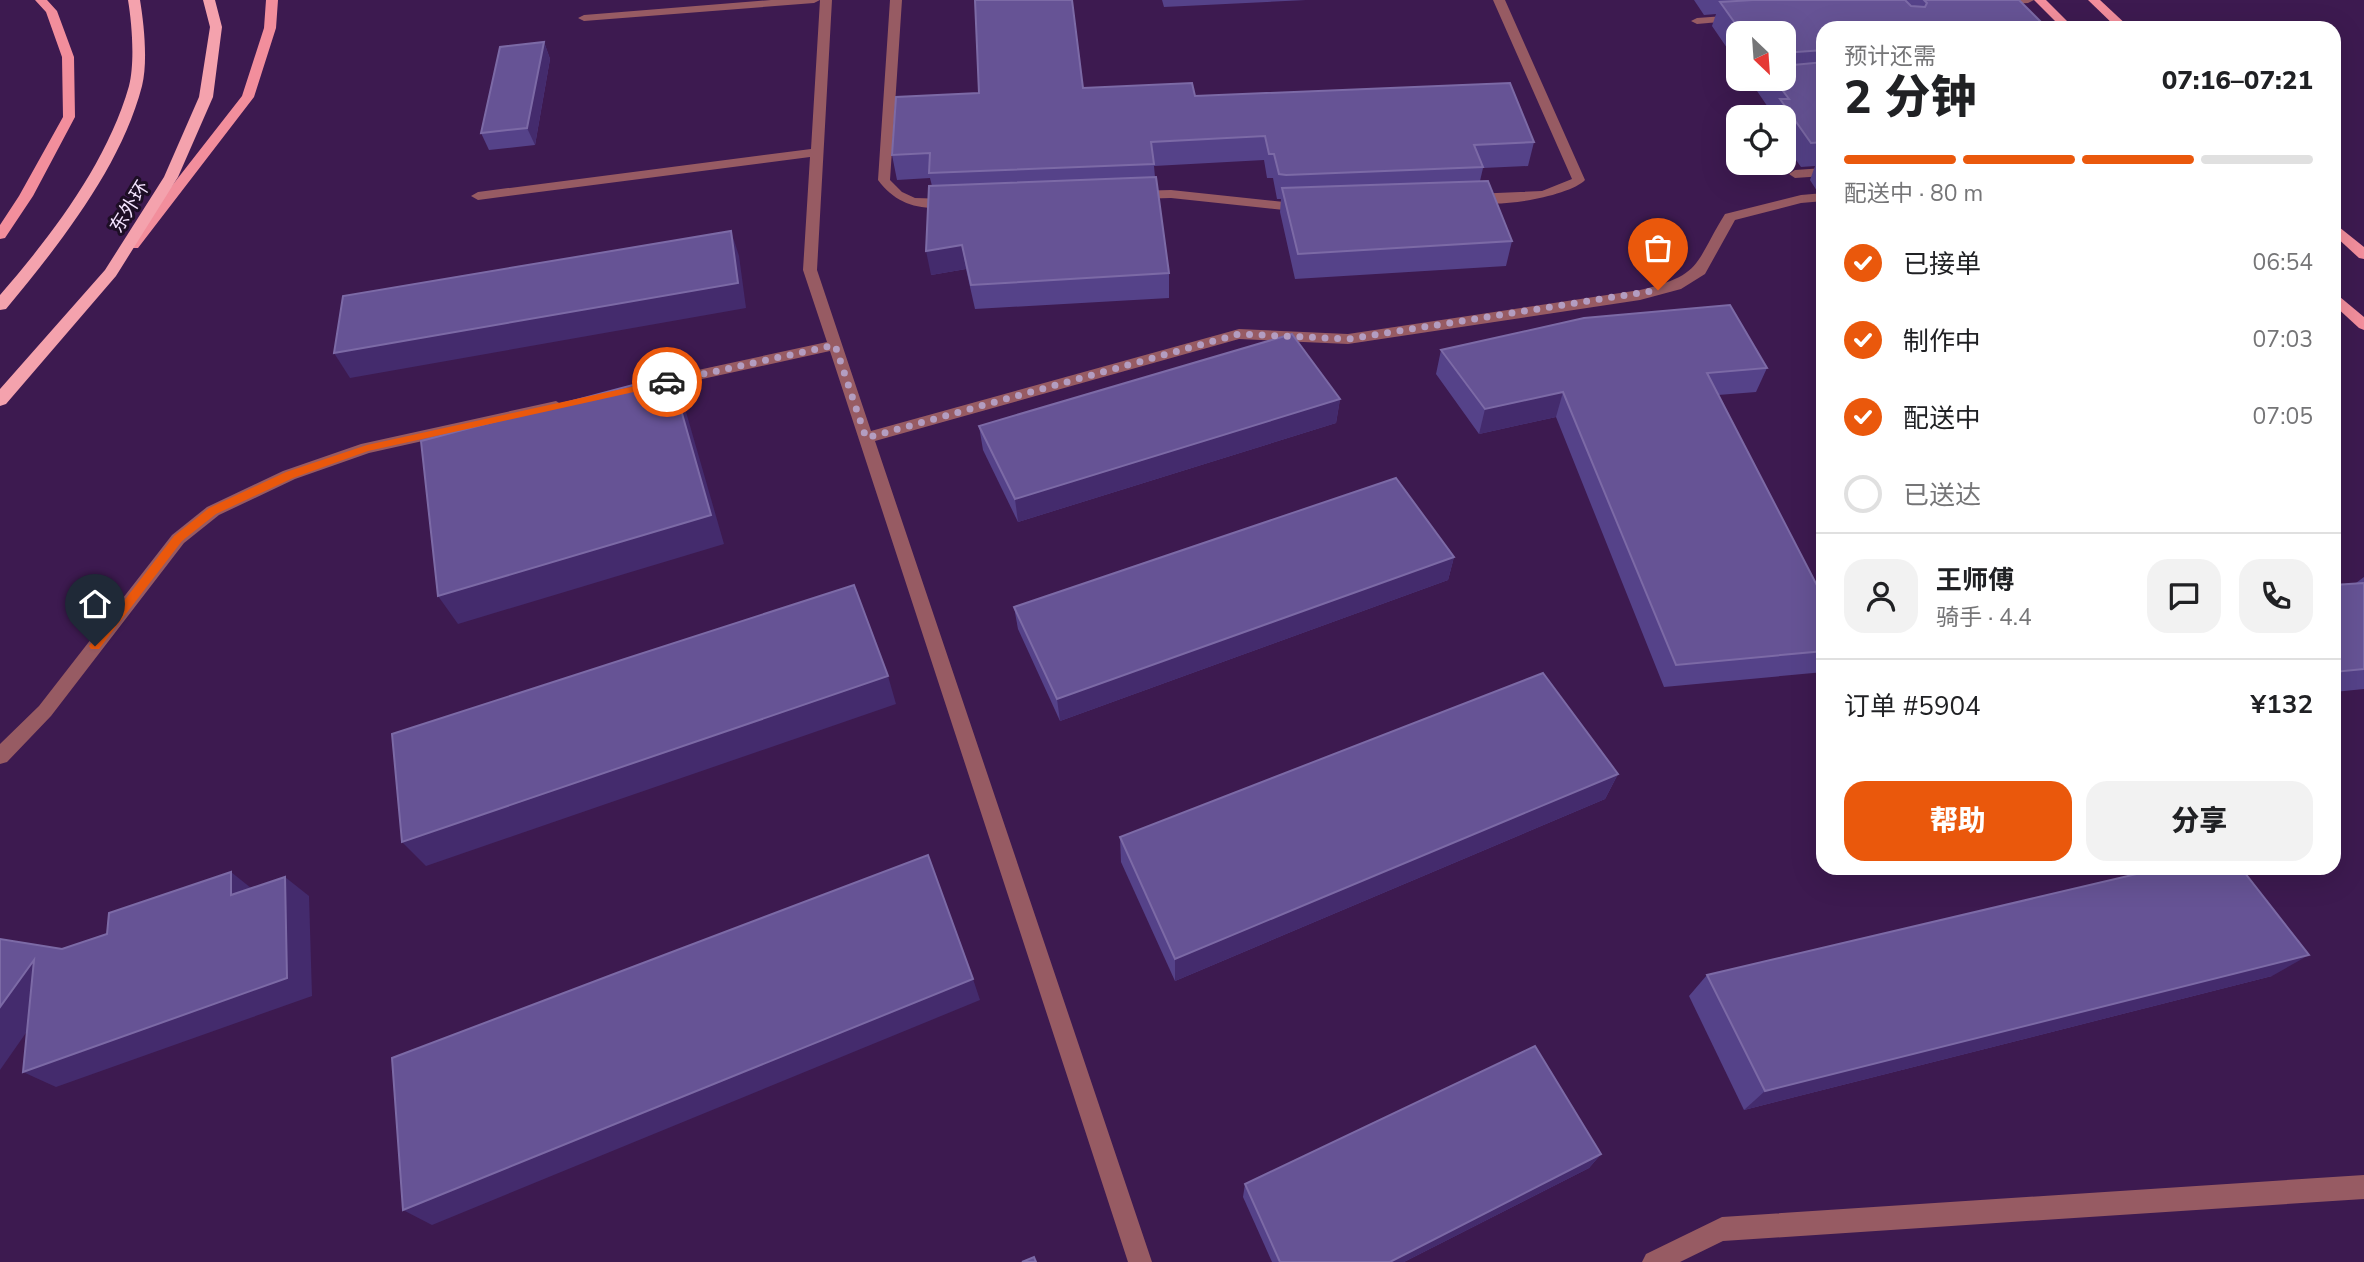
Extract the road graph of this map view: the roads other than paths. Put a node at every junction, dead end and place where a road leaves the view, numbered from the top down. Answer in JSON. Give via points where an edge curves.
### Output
{"nodes":[{"id":1,"x":41,"y":0,"type":"edge"},
{"id":2,"x":134,"y":0,"type":"edge"},
{"id":3,"x":209,"y":0,"type":"edge"},
{"id":4,"x":272,"y":0,"type":"edge"},
{"id":5,"x":814,"y":0,"type":"edge"},
{"id":6,"x":826,"y":0,"type":"edge"},
{"id":7,"x":896,"y":0,"type":"edge"},
{"id":8,"x":1499,"y":0,"type":"edge"},
{"id":9,"x":2028,"y":0,"type":"edge"},
{"id":10,"x":2040,"y":0,"type":"edge"},
{"id":11,"x":2094,"y":0,"type":"edge"},
{"id":12,"x":1984,"y":3,"type":"edge"},
{"id":13,"x":1753,"y":17,"type":"edge"},
{"id":14,"x":584,"y":18,"type":"dead end"},
{"id":15,"x":1697,"y":21,"type":"dead end"},
{"id":16,"x":2061,"y":21,"type":"edge"},
{"id":17,"x":2116,"y":21,"type":"edge"},
{"id":18,"x":1816,"y":80,"type":"edge"},
{"id":19,"x":1796,"y":81,"type":"edge"},
{"id":20,"x":817,"y":152,"type":"junction"},
{"id":21,"x":1816,"y":173,"type":"edge"},
{"id":22,"x":1796,"y":174,"type":"edge"},
{"id":23,"x":478,"y":196,"type":"dead end"},
{"id":24,"x":1117,"y":196,"type":"edge"},
{"id":25,"x":1816,"y":198,"type":"edge"},
{"id":26,"x":1461,"y":199,"type":"edge"},
{"id":27,"x":957,"y":203,"type":"edge"},
{"id":28,"x":1311,"y":205,"type":"edge"},
{"id":29,"x":2341,"y":234,"type":"edge"},
{"id":30,"x":0,"y":235,"type":"edge"},
{"id":31,"x":2364,"y":255,"type":"edge"},
{"id":32,"x":111,"y":273,"type":"junction"},
{"id":33,"x":2341,"y":303,"type":"edge"},
{"id":34,"x":0,"y":305,"type":"edge"},
{"id":35,"x":2364,"y":325,"type":"edge"},
{"id":36,"x":835,"y":345,"type":"junction"},
{"id":37,"x":634,"y":389,"type":"edge"},
{"id":38,"x":0,"y":400,"type":"edge"},
{"id":39,"x":567,"y":404,"type":"edge"},
{"id":40,"x":866,"y":438,"type":"junction"},
{"id":41,"x":0,"y":756,"type":"edge"},
{"id":42,"x":2364,"y":1187,"type":"edge"},
{"id":43,"x":1140,"y":1262,"type":"edge"},
{"id":44,"x":1654,"y":1262,"type":"edge"}],
"edges":[{"from":1,"to":30,"type":"main road","via":[[51,11],[68,58],[69,117]]},
{"from":2,"to":34,"type":"highway","name":"东外环","via":[[136,84],[101,171]]},
{"from":3,"to":32,"type":"highway","name":"东外环","via":[[216,27],[206,97],[172,177]]},
{"from":4,"to":32,"type":"main road","via":[[270,28],[248,97]]},
{"from":5,"to":14,"type":"street"},
{"from":6,"to":20,"type":"street"},
{"from":7,"to":27,"type":"street","via":[[884,180],[906,202]]},
{"from":8,"to":26,"type":"street","via":[[1579,180],[1567,190],[1543,196]]},
{"from":9,"to":12,"type":"street"},
{"from":10,"to":16,"type":"main road"},
{"from":11,"to":17,"type":"main road"},
{"from":13,"to":15,"type":"street"},
{"from":18,"to":19,"type":"street"},
{"from":20,"to":23,"type":"street"},
{"from":20,"to":36,"type":"street","via":[[810,270]]},
{"from":21,"to":22,"type":"street"},
{"from":24,"to":28,"type":"street","via":[[1171,194]]},
{"from":25,"to":40,"type":"street","via":[[1730,217],[1700,271],[1676,286],[1348,339],[1239,334]]},
{"from":29,"to":31,"type":"main road"},
{"from":32,"to":38,"type":"highway","name":"东外环"},
{"from":33,"to":35,"type":"main road"},
{"from":36,"to":37,"type":"street"},
{"from":36,"to":40,"type":"street"},
{"from":39,"to":41,"type":"street","via":[[367,448],[289,475],[213,511],[178,538],[45,711]]},
{"from":40,"to":43,"type":"street"},
{"from":42,"to":44,"type":"street","via":[[1722,1229]]}]}
